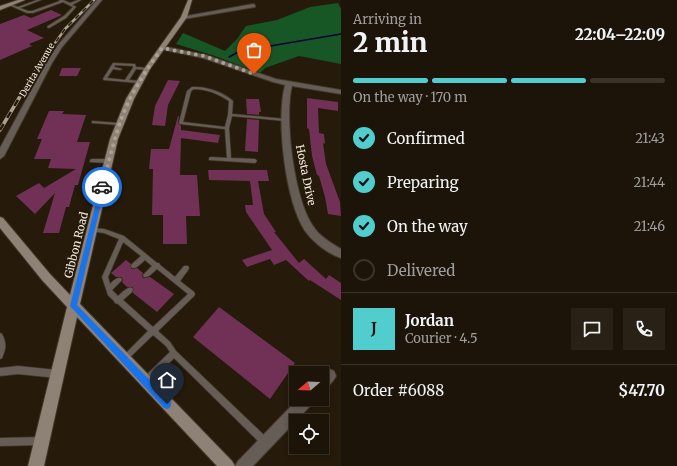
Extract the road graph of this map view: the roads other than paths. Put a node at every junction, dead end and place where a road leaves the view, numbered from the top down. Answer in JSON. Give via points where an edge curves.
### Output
{"nodes":[{"id":1,"x":23,"y":0,"type":"edge"},
{"id":2,"x":40,"y":0,"type":"edge"},
{"id":3,"x":61,"y":0,"type":"edge"},
{"id":4,"x":80,"y":0,"type":"edge"},
{"id":5,"x":100,"y":0,"type":"edge"},
{"id":6,"x":190,"y":0,"type":"edge"},
{"id":7,"x":15,"y":4,"type":"edge"},
{"id":8,"x":71,"y":4,"type":"junction"},
{"id":9,"x":253,"y":6,"type":"dead end"},
{"id":10,"x":0,"y":8,"type":"edge"},
{"id":11,"x":184,"y":17,"type":"junction"},
{"id":12,"x":49,"y":27,"type":"dead end"},
{"id":13,"x":162,"y":48,"type":"junction"},
{"id":14,"x":112,"y":68,"type":"junction"},
{"id":15,"x":120,"y":69,"type":"dead end"},
{"id":16,"x":134,"y":69,"type":"junction"},
{"id":17,"x":147,"y":69,"type":"junction"},
{"id":18,"x":127,"y":70,"type":"dead end"},
{"id":19,"x":108,"y":74,"type":"junction"},
{"id":20,"x":115,"y":75,"type":"dead end"},
{"id":21,"x":122,"y":76,"type":"dead end"},
{"id":22,"x":128,"y":78,"type":"junction"},
{"id":23,"x":139,"y":82,"type":"junction"},
{"id":24,"x":289,"y":83,"type":"junction"},
{"id":25,"x":341,"y":92,"type":"edge"},
{"id":26,"x":230,"y":115,"type":"junction"},
{"id":27,"x":285,"y":120,"type":"junction"},
{"id":28,"x":93,"y":122,"type":"dead end"},
{"id":29,"x":119,"y":124,"type":"junction"},
{"id":30,"x":227,"y":128,"type":"junction"},
{"id":31,"x":0,"y":156,"type":"edge"},
{"id":32,"x":211,"y":159,"type":"dead end"},
{"id":33,"x":229,"y":160,"type":"junction"},
{"id":34,"x":92,"y":161,"type":"dead end"},
{"id":35,"x":255,"y":161,"type":"dead end"},
{"id":36,"x":109,"y":162,"type":"junction"},
{"id":37,"x":2,"y":228,"type":"edge"},
{"id":38,"x":92,"y":230,"type":"junction"},
{"id":39,"x":122,"y":238,"type":"junction"},
{"id":40,"x":341,"y":254,"type":"edge"},
{"id":41,"x":145,"y":256,"type":"junction"},
{"id":42,"x":156,"y":265,"type":"junction"},
{"id":43,"x":134,"y":266,"type":"dead end"},
{"id":44,"x":186,"y":268,"type":"dead end"},
{"id":45,"x":146,"y":275,"type":"dead end"},
{"id":46,"x":119,"y":280,"type":"dead end"},
{"id":47,"x":176,"y":281,"type":"junction"},
{"id":48,"x":108,"y":289,"type":"junction"},
{"id":49,"x":130,"y":290,"type":"dead end"},
{"id":50,"x":117,"y":301,"type":"junction"},
{"id":51,"x":73,"y":306,"type":"junction"},
{"id":52,"x":154,"y":332,"type":"junction"},
{"id":53,"x":0,"y":336,"type":"edge"},
{"id":54,"x":174,"y":353,"type":"junction"},
{"id":55,"x":0,"y":356,"type":"edge"},
{"id":56,"x":124,"y":359,"type":"junction"},
{"id":57,"x":0,"y":372,"type":"edge"},
{"id":58,"x":57,"y":374,"type":"junction"},
{"id":59,"x":145,"y":382,"type":"junction"},
{"id":60,"x":300,"y":406,"type":"edge"},
{"id":61,"x":42,"y":441,"type":"junction"},
{"id":62,"x":0,"y":442,"type":"edge"},
{"id":63,"x":266,"y":442,"type":"junction"},
{"id":64,"x":36,"y":466,"type":"edge"},
{"id":65,"x":227,"y":466,"type":"edge"},
{"id":66,"x":243,"y":466,"type":"edge"}],
"edges":[{"from":1,"to":7,"type":"main road"},
{"from":2,"to":7,"type":"lane"},
{"from":3,"to":7,"type":"lane","via":[[32,12]]},
{"from":3,"to":8,"type":"lane"},
{"from":4,"to":8,"type":"lane"},
{"from":5,"to":31,"type":"street","name":"Derita Avenue","via":[[60,46],[49,63]]},
{"from":6,"to":11,"type":"main road","name":"Gibbon Road"},
{"from":7,"to":10,"type":"main road"},
{"from":8,"to":12,"type":"lane","via":[[75,7]]},
{"from":9,"to":11,"type":"street"},
{"from":11,"to":13,"type":"main road","name":"Gibbon Road"},
{"from":13,"to":17,"type":"main road","name":"Gibbon Road"},
{"from":13,"to":24,"type":"street","via":[[204,56],[267,79]]},
{"from":14,"to":15,"type":"lane"},
{"from":14,"to":16,"type":"lane","via":[[118,63],[134,65]]},
{"from":14,"to":19,"type":"lane"},
{"from":16,"to":17,"type":"lane"},
{"from":16,"to":18,"type":"lane"},
{"from":16,"to":22,"type":"lane"},
{"from":17,"to":23,"type":"main road","name":"Gibbon Road"},
{"from":19,"to":20,"type":"lane"},
{"from":19,"to":22,"type":"lane","via":[[105,79],[122,81]]},
{"from":21,"to":22,"type":"lane"},
{"from":22,"to":23,"type":"lane"},
{"from":23,"to":29,"type":"main road","name":"Gibbon Road"},
{"from":24,"to":25,"type":"street"},
{"from":24,"to":27,"type":"street","name":"Hosta Drive","via":[[286,92]]},
{"from":26,"to":27,"type":"lane"},
{"from":26,"to":30,"type":"lane"},
{"from":26,"to":30,"type":"lane","via":[[231,102],[228,99],[198,87],[189,91],[181,123]]},
{"from":27,"to":40,"type":"street","name":"Hosta Drive","via":[[286,142],[300,210],[318,238]]},
{"from":28,"to":29,"type":"lane"},
{"from":29,"to":36,"type":"main road","name":"Gibbon Road"},
{"from":30,"to":33,"type":"lane"},
{"from":32,"to":33,"type":"lane"},
{"from":33,"to":35,"type":"lane"},
{"from":34,"to":36,"type":"lane"},
{"from":36,"to":38,"type":"main road","name":"Gibbon Road"},
{"from":37,"to":51,"type":"main road"},
{"from":38,"to":39,"type":"lane","via":[[104,231]]},
{"from":38,"to":51,"type":"main road","name":"Gibbon Road"},
{"from":39,"to":41,"type":"lane"},
{"from":39,"to":48,"type":"lane","via":[[105,277]]},
{"from":41,"to":42,"type":"lane"},
{"from":41,"to":43,"type":"lane"},
{"from":42,"to":45,"type":"lane"},
{"from":42,"to":47,"type":"lane"},
{"from":44,"to":47,"type":"lane"},
{"from":46,"to":48,"type":"lane"},
{"from":47,"to":52,"type":"lane","via":[[192,294]]},
{"from":48,"to":50,"type":"lane"},
{"from":49,"to":50,"type":"lane"},
{"from":50,"to":52,"type":"lane"},
{"from":51,"to":56,"type":"main road"},
{"from":51,"to":58,"type":"main road","name":"Gibbon Road"},
{"from":52,"to":54,"type":"lane"},
{"from":52,"to":56,"type":"lane"},
{"from":53,"to":55,"type":"lane","via":[[3,343]]},
{"from":54,"to":59,"type":"lane"},
{"from":54,"to":63,"type":"lane"},
{"from":56,"to":59,"type":"main road"},
{"from":57,"to":58,"type":"lane","via":[[18,370]]},
{"from":58,"to":61,"type":"main road","name":"Gibbon Road"},
{"from":59,"to":65,"type":"main road"},
{"from":60,"to":63,"type":"street"},
{"from":61,"to":62,"type":"lane"},
{"from":61,"to":64,"type":"main road","name":"Gibbon Road"},
{"from":63,"to":66,"type":"street"}]}
